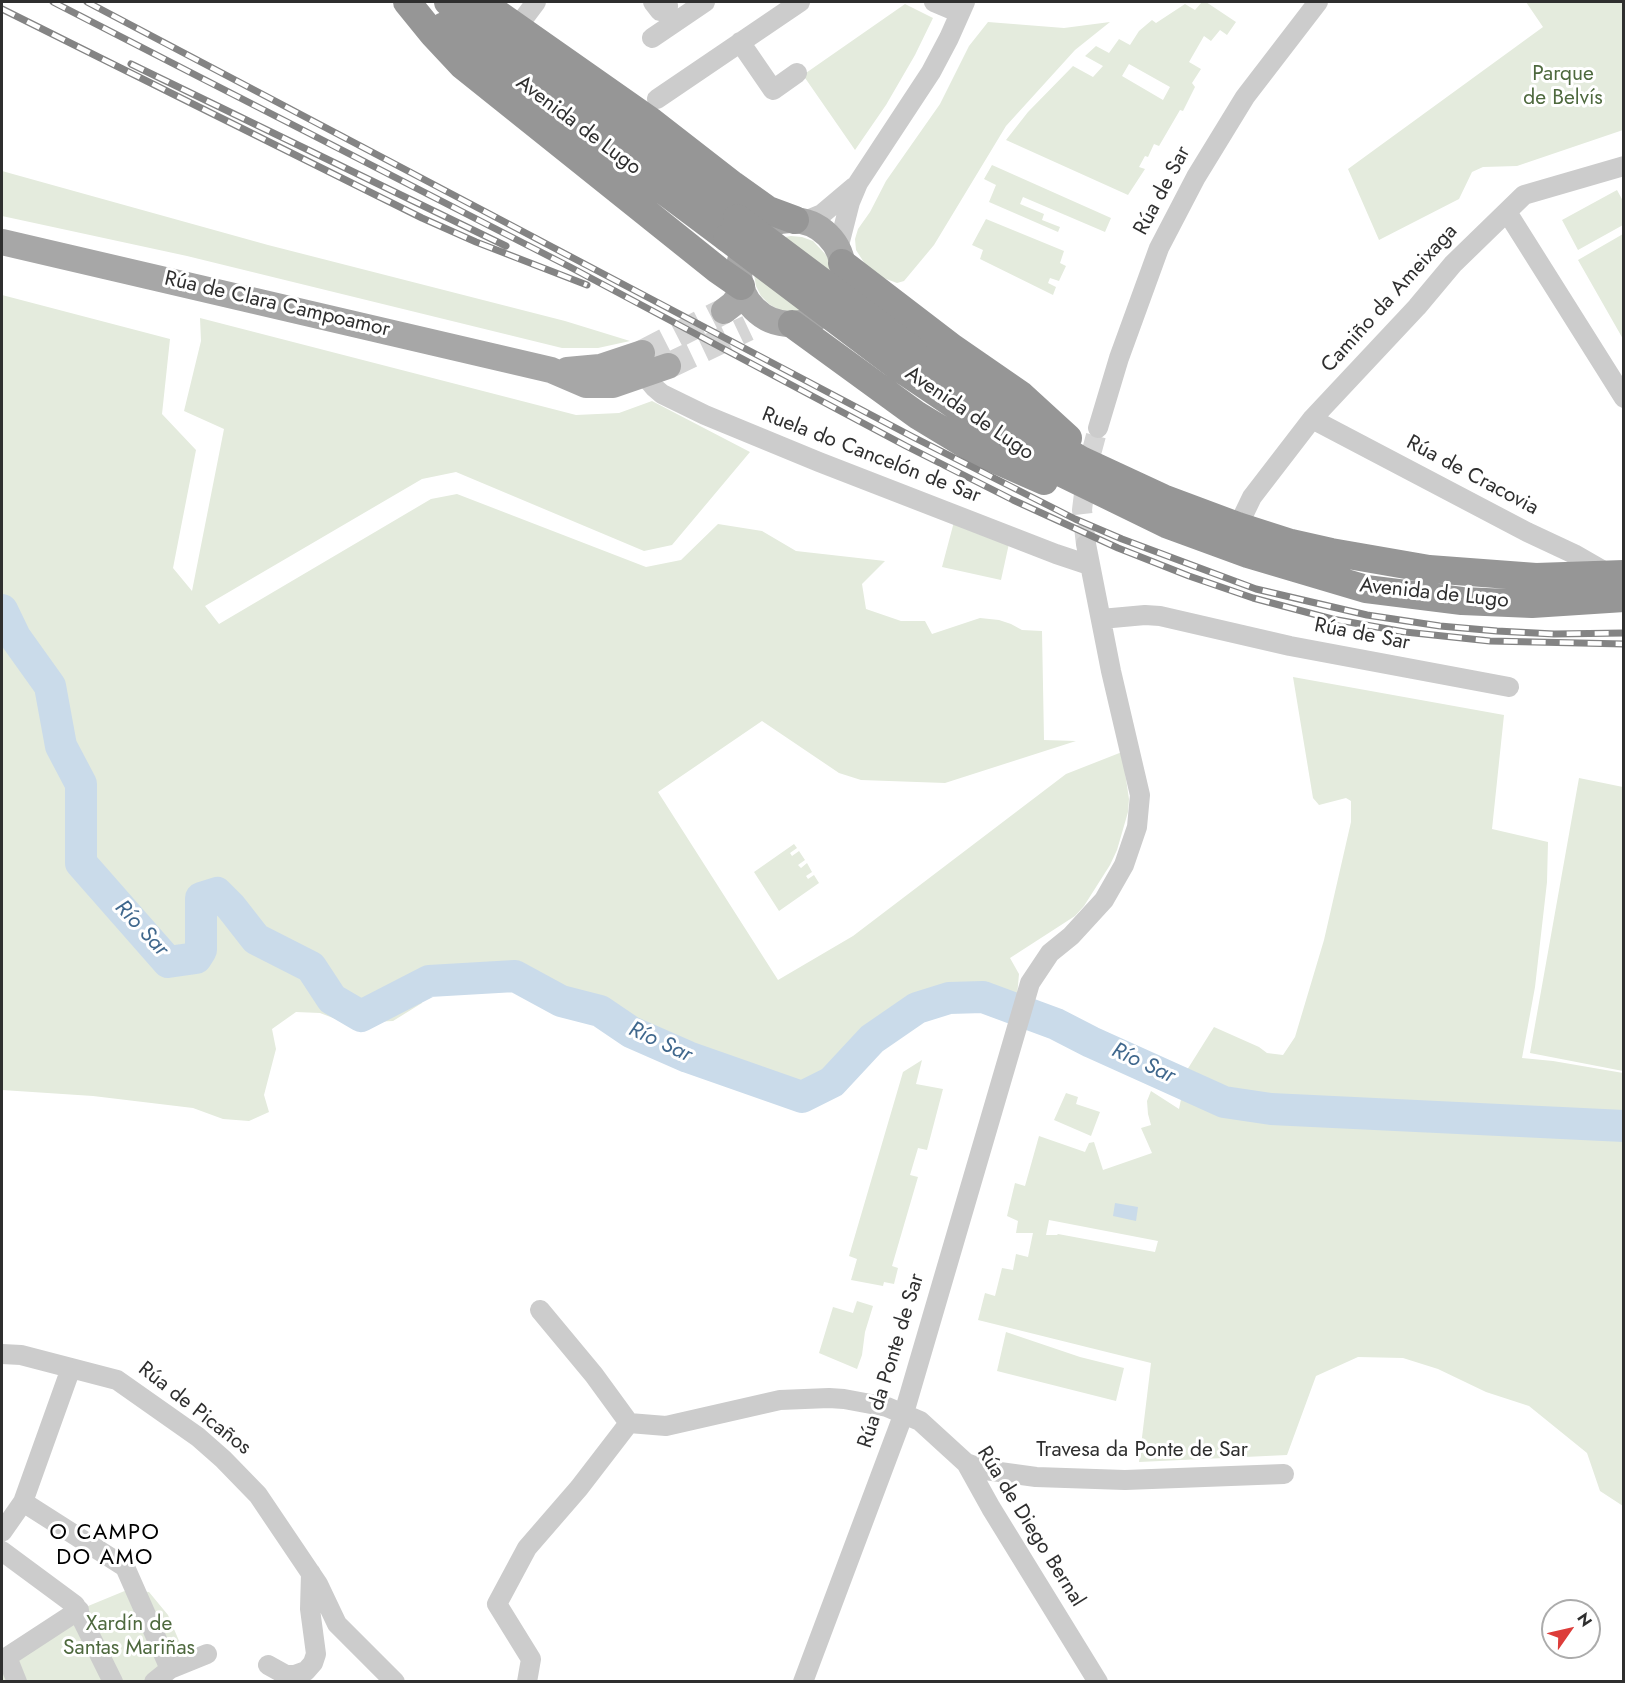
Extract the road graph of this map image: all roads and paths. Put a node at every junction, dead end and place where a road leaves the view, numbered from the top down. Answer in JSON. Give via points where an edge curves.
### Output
{"nodes":[{"id":1,"x":389,"y":2,"type":"edge"},
{"id":2,"x":409,"y":2,"type":"edge"},
{"id":3,"x":536,"y":2,"type":"edge"},
{"id":4,"x":653,"y":2,"type":"edge"},
{"id":5,"x":666,"y":2,"type":"edge"},
{"id":6,"x":705,"y":2,"type":"edge"},
{"id":7,"x":800,"y":2,"type":"edge"},
{"id":8,"x":934,"y":2,"type":"edge"},
{"id":9,"x":1318,"y":2,"type":"edge"},
{"id":10,"x":464,"y":3,"type":"edge"},
{"id":11,"x":963,"y":8,"type":"edge"},
{"id":12,"x":518,"y":26,"type":"junction"},
{"id":13,"x":433,"y":34,"type":"junction"},
{"id":14,"x":652,"y":38,"type":"dead end"},
{"id":15,"x":740,"y":42,"type":"junction"},
{"id":16,"x":797,"y":73,"type":"dead end"},
{"id":17,"x":657,"y":99,"type":"dead end"},
{"id":18,"x":1623,"y":166,"type":"edge"},
{"id":19,"x":858,"y":183,"type":"junction"},
{"id":20,"x":1508,"y":212,"type":"junction"},
{"id":21,"x":800,"y":221,"type":"junction"},
{"id":22,"x":732,"y":228,"type":"junction"},
{"id":23,"x":2,"y":242,"type":"edge"},
{"id":24,"x":840,"y":256,"type":"junction"},
{"id":25,"x":742,"y":288,"type":"junction"},
{"id":26,"x":724,"y":311,"type":"tunnel mouth"},
{"id":27,"x":770,"y":324,"type":"junction"},
{"id":28,"x":906,"y":359,"type":"junction"},
{"id":29,"x":643,"y":364,"type":"junction"},
{"id":30,"x":668,"y":366,"type":"tunnel mouth"},
{"id":31,"x":1623,"y":398,"type":"edge"},
{"id":32,"x":1312,"y":419,"type":"junction"},
{"id":33,"x":1098,"y":428,"type":"tunnel mouth"},
{"id":34,"x":1105,"y":471,"type":"junction"},
{"id":35,"x":1238,"y":526,"type":"junction"},
{"id":36,"x":1086,"y":544,"type":"tunnel mouth"},
{"id":37,"x":1089,"y":565,"type":"junction"},
{"id":38,"x":1619,"y":582,"type":"edge"},
{"id":39,"x":1366,"y":589,"type":"junction"},
{"id":40,"x":1101,"y":619,"type":"junction"},
{"id":41,"x":1509,"y":687,"type":"dead end"},
{"id":42,"x":540,"y":1310,"type":"dead end"},
{"id":43,"x":2,"y":1354,"type":"edge"},
{"id":44,"x":71,"y":1368,"type":"junction"},
{"id":45,"x":904,"y":1413,"type":"junction"},
{"id":46,"x":629,"y":1423,"type":"junction"},
{"id":47,"x":966,"y":1462,"type":"junction"},
{"id":48,"x":1284,"y":1474,"type":"dead end"},
{"id":49,"x":23,"y":1502,"type":"junction"},
{"id":50,"x":5,"y":1521,"type":"edge"},
{"id":51,"x":2,"y":1551,"type":"edge"},
{"id":52,"x":311,"y":1573,"type":"junction"},
{"id":53,"x":79,"y":1610,"type":"junction"},
{"id":54,"x":207,"y":1654,"type":"dead end"},
{"id":55,"x":268,"y":1665,"type":"dead end"},
{"id":56,"x":170,"y":1669,"type":"junction"},
{"id":57,"x":17,"y":1682,"type":"edge"},
{"id":58,"x":113,"y":1682,"type":"edge"},
{"id":59,"x":154,"y":1682,"type":"edge"},
{"id":60,"x":395,"y":1682,"type":"edge"},
{"id":61,"x":527,"y":1682,"type":"edge"},
{"id":62,"x":803,"y":1682,"type":"edge"},
{"id":63,"x":1098,"y":1682,"type":"edge"}],
"edges":[{"from":1,"to":13,"type":"main road"},
{"from":2,"to":13,"type":"highway"},
{"from":2,"to":22,"type":"highway","name":"Avenida de Lugo"},
{"from":3,"to":12,"type":"street"},
{"from":4,"to":5,"type":"street","via":[[660,11],[668,6]]},
{"from":6,"to":14,"type":"street"},
{"from":7,"to":15,"type":"street"},
{"from":8,"to":11,"type":"street"},
{"from":9,"to":33,"type":"street","name":"Rúa de Sar","via":[[1235,113],[1159,248]]},
{"from":10,"to":12,"type":"highway"},
{"from":10,"to":22,"type":"highway","name":"Avenida de Lugo"},
{"from":11,"to":19,"type":"street","via":[[931,72]]},
{"from":12,"to":21,"type":"highway","via":[[768,210]]},
{"from":13,"to":22,"type":"highway","via":[[680,212]]},
{"from":13,"to":25,"type":"highway","via":[[487,86]]},
{"from":15,"to":16,"type":"street","via":[[773,90]]},
{"from":15,"to":17,"type":"street"},
{"from":18,"to":20,"type":"street","name":"Camiño da Ameixaga","via":[[1524,195]]},
{"from":19,"to":21,"type":"street","via":[[822,214]]},
{"from":19,"to":24,"type":"street","via":[[850,202]]},
{"from":20,"to":31,"type":"street"},
{"from":20,"to":32,"type":"street","name":"Camiño da Ameixaga","via":[[1453,264]]},
{"from":21,"to":24,"type":"main road","via":[[827,234]]},
{"from":21,"to":25,"type":"main road","via":[[770,224],[751,239],[742,253],[739,269]]},
{"from":22,"to":28,"type":"highway","name":"Avenida de Lugo","bridge":true},
{"from":23,"to":29,"type":"main road","name":"Rúa de Clara Campoamor","via":[[551,370],[586,385],[614,386]]},
{"from":24,"to":27,"type":"main road","via":[[842,280],[831,305],[803,323]]},
{"from":24,"to":34,"type":"highway","via":[[953,348],[1021,395]]},
{"from":25,"to":26,"type":"main road"},
{"from":25,"to":27,"type":"main road","via":[[749,303]]},
{"from":27,"to":39,"type":"highway","via":[[978,452],[1180,544],[1277,574]]},
{"from":28,"to":34,"type":"highway","name":"Avenida de Lugo"},
{"from":28,"to":39,"type":"highway","name":"Avenida de Lugo","via":[[1039,462],[1166,524],[1248,554]]},
{"from":29,"to":30,"type":"main road","name":"Rúa de Clara Campoamor"},
{"from":29,"to":37,"type":"street","name":"Ruela do Cancelón de Sar","via":[[662,394],[705,415]]},
{"from":32,"to":35,"type":"street","name":"Camiño da Ameixaga","via":[[1252,496]]},
{"from":32,"to":38,"type":"street","name":"Rúa de Cracovia","via":[[1574,554]]},
{"from":34,"to":35,"type":"highway","name":"Avenida de Lugo"},
{"from":35,"to":38,"type":"highway","name":"Avenida de Lugo","via":[[1330,552],[1429,569]]},
{"from":36,"to":37,"type":"street"},
{"from":37,"to":40,"type":"street"},
{"from":38,"to":39,"type":"highway","name":"Avenida de Lugo","via":[[1532,604],[1462,601]]},
{"from":40,"to":41,"type":"street","name":"Rúa de Sar","via":[[1160,616],[1290,646]]},
{"from":40,"to":45,"type":"street","name":"Rúa da Ponte de Sar","via":[[1140,795],[1137,827],[1124,865],[1104,900],[1050,953],[1030,982]]},
{"from":42,"to":46,"type":"street"},
{"from":43,"to":44,"type":"street","name":"Rúa de Picaños"},
{"from":44,"to":49,"type":"street"},
{"from":44,"to":52,"type":"street","name":"Rúa de Picaños","via":[[126,1385],[215,1451],[258,1495]]},
{"from":45,"to":46,"type":"street","name":"Rúa de Diego Bernal","via":[[844,1399],[794,1398],[666,1426]]},
{"from":45,"to":47,"type":"street","name":"Rúa de Diego Bernal","via":[[920,1421]]},
{"from":45,"to":62,"type":"street","name":"Rúa da Ponte de Sar"},
{"from":46,"to":61,"type":"street","via":[[527,1548],[496,1604],[531,1659]]},
{"from":47,"to":48,"type":"street","name":"Travesa da Ponte de Sar","via":[[985,1470],[1035,1477],[1125,1479]]},
{"from":47,"to":63,"type":"street","name":"Rúa de Diego Bernal"},
{"from":49,"to":50,"type":"street"},
{"from":49,"to":56,"type":"street","via":[[125,1567]]},
{"from":51,"to":53,"type":"street"},
{"from":52,"to":55,"type":"street","via":[[310,1609],[316,1654],[313,1664],[295,1675],[286,1675]]},
{"from":52,"to":60,"type":"street","name":"Rúa de Picaños","via":[[337,1624]]},
{"from":53,"to":57,"type":"street","via":[[6,1657]]},
{"from":53,"to":58,"type":"street"},
{"from":54,"to":56,"type":"street"},
{"from":56,"to":59,"type":"street"}]}
